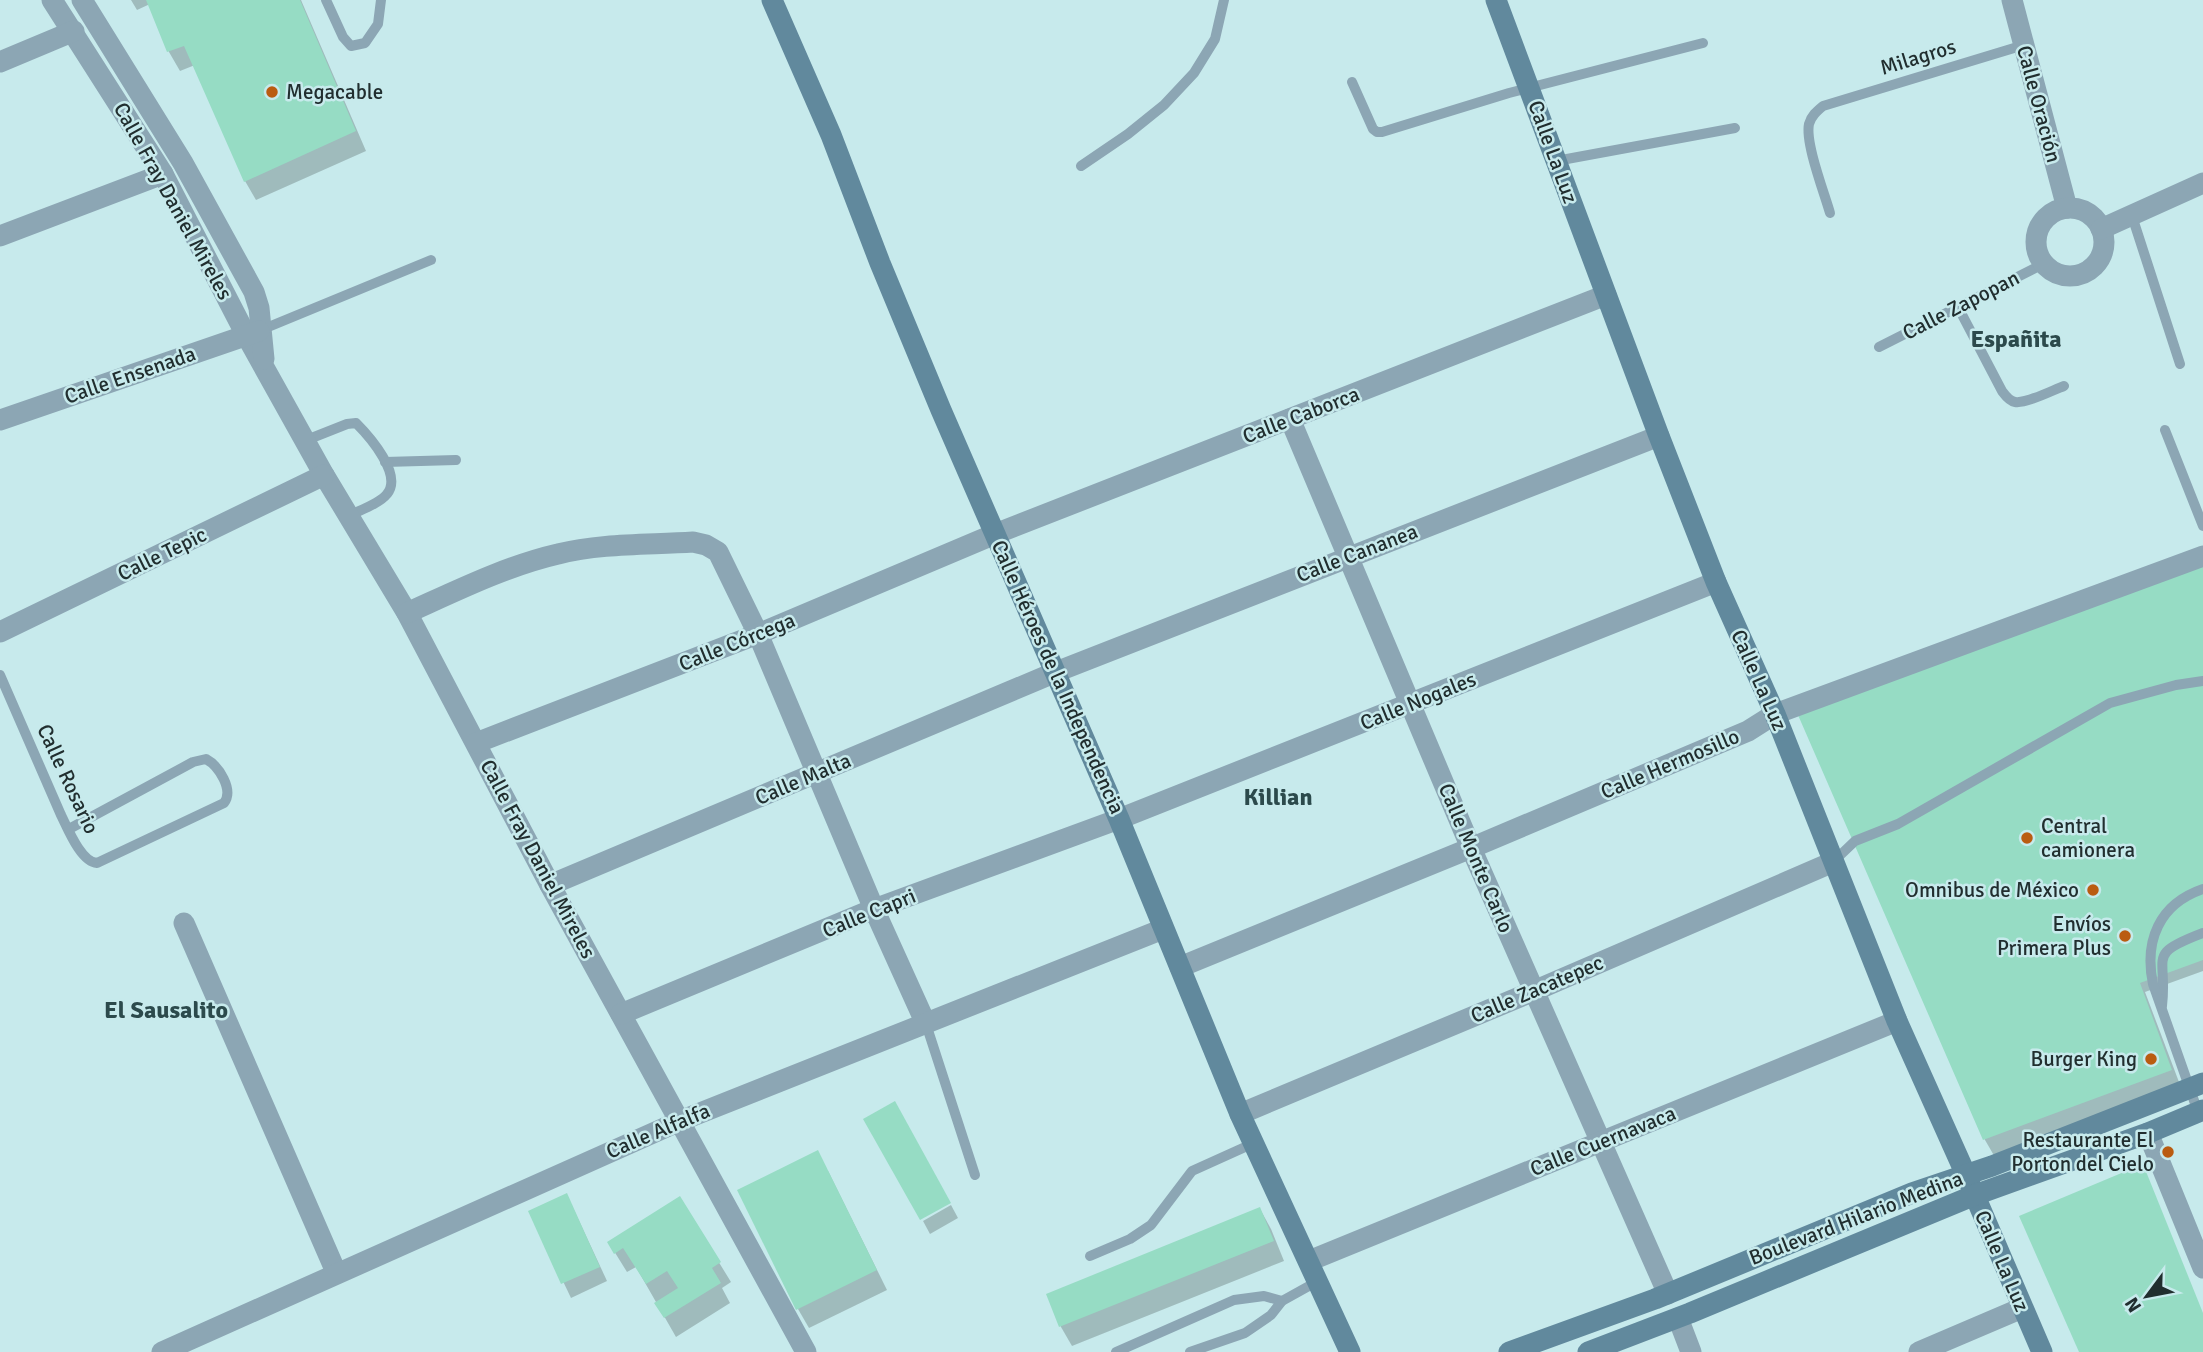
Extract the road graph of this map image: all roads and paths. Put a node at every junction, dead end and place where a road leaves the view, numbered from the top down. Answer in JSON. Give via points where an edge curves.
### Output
{"nodes":[{"id":1,"x":52,"y":0,"type":"edge"},
{"id":2,"x":82,"y":0,"type":"edge"},
{"id":3,"x":326,"y":0,"type":"edge"},
{"id":4,"x":381,"y":0,"type":"edge"},
{"id":5,"x":772,"y":0,"type":"edge"},
{"id":6,"x":1224,"y":0,"type":"edge"},
{"id":7,"x":1496,"y":0,"type":"edge"},
{"id":8,"x":2012,"y":0,"type":"edge"},
{"id":9,"x":74,"y":31,"type":"junction"},
{"id":10,"x":1703,"y":43,"type":"dead end"},
{"id":11,"x":2024,"y":45,"type":"junction"},
{"id":12,"x":0,"y":62,"type":"edge"},
{"id":13,"x":1352,"y":82,"type":"dead end"},
{"id":14,"x":1529,"y":88,"type":"junction"},
{"id":15,"x":1735,"y":128,"type":"dead end"},
{"id":16,"x":1556,"y":160,"type":"junction"},
{"id":17,"x":1081,"y":166,"type":"dead end"},
{"id":18,"x":163,"y":174,"type":"junction"},
{"id":19,"x":2203,"y":183,"type":"edge"},
{"id":20,"x":2067,"y":208,"type":"junction"},
{"id":21,"x":1830,"y":213,"type":"dead end"},
{"id":22,"x":2132,"y":216,"type":"junction"},
{"id":23,"x":2101,"y":229,"type":"junction"},
{"id":24,"x":0,"y":236,"type":"edge"},
{"id":25,"x":431,"y":260,"type":"dead end"},
{"id":26,"x":2043,"y":264,"type":"junction"},
{"id":27,"x":1606,"y":295,"type":"junction"},
{"id":28,"x":1958,"y":307,"type":"junction"},
{"id":29,"x":253,"y":333,"type":"junction"},
{"id":30,"x":1879,"y":347,"type":"dead end"},
{"id":31,"x":2180,"y":364,"type":"dead end"},
{"id":32,"x":2064,"y":386,"type":"dead end"},
{"id":33,"x":1290,"y":419,"type":"junction"},
{"id":34,"x":0,"y":420,"type":"edge"},
{"id":35,"x":2165,"y":430,"type":"dead end"},
{"id":36,"x":1658,"y":436,"type":"junction"},
{"id":37,"x":304,"y":440,"type":"junction"},
{"id":38,"x":456,"y":460,"type":"dead end"},
{"id":39,"x":385,"y":462,"type":"junction"},
{"id":40,"x":324,"y":475,"type":"junction"},
{"id":41,"x":348,"y":516,"type":"junction"},
{"id":42,"x":2203,"y":526,"type":"edge"},
{"id":43,"x":995,"y":534,"type":"junction"},
{"id":44,"x":2203,"y":556,"type":"edge"},
{"id":45,"x":1347,"y":557,"type":"junction"},
{"id":46,"x":1716,"y":582,"type":"junction"},
{"id":47,"x":407,"y":612,"type":"junction"},
{"id":48,"x":0,"y":632,"type":"edge"},
{"id":49,"x":758,"y":634,"type":"junction"},
{"id":50,"x":1056,"y":672,"type":"junction"},
{"id":51,"x":0,"y":675,"type":"edge"},
{"id":52,"x":2203,"y":681,"type":"edge"},
{"id":53,"x":1411,"y":704,"type":"junction"},
{"id":54,"x":1775,"y":714,"type":"junction"},
{"id":55,"x":476,"y":743,"type":"junction"},
{"id":56,"x":817,"y":773,"type":"junction"},
{"id":57,"x":1119,"y":819,"type":"junction"},
{"id":58,"x":69,"y":829,"type":"junction"},
{"id":59,"x":1471,"y":848,"type":"junction"},
{"id":60,"x":1833,"y":862,"type":"junction"},
{"id":61,"x":550,"y":885,"type":"junction"},
{"id":62,"x":2203,"y":889,"type":"edge"},
{"id":63,"x":874,"y":909,"type":"junction"},
{"id":64,"x":184,"y":923,"type":"dead end"},
{"id":65,"x":1163,"y":929,"type":"junction"},
{"id":66,"x":2203,"y":933,"type":"edge"},
{"id":67,"x":1180,"y":967,"type":"junction"},
{"id":68,"x":1534,"y":991,"type":"junction"},
{"id":69,"x":2162,"y":1008,"type":"junction"},
{"id":70,"x":621,"y":1014,"type":"junction"},
{"id":71,"x":1897,"y":1021,"type":"junction"},
{"id":72,"x":926,"y":1024,"type":"junction"},
{"id":73,"x":2197,"y":1086,"type":"edge"},
{"id":74,"x":2201,"y":1111,"type":"edge"},
{"id":75,"x":1240,"y":1114,"type":"junction"},
{"id":76,"x":680,"y":1121,"type":"junction"},
{"id":77,"x":2148,"y":1133,"type":"junction"},
{"id":78,"x":1254,"y":1143,"type":"junction"},
{"id":79,"x":1601,"y":1143,"type":"junction"},
{"id":80,"x":975,"y":1175,"type":"dead end"},
{"id":81,"x":1966,"y":1175,"type":"junction"},
{"id":82,"x":1975,"y":1195,"type":"junction"},
{"id":83,"x":1090,"y":1256,"type":"dead end"},
{"id":84,"x":1309,"y":1261,"type":"junction"},
{"id":85,"x":2203,"y":1268,"type":"edge"},
{"id":86,"x":336,"y":1272,"type":"junction"},
{"id":87,"x":1318,"y":1282,"type":"junction"},
{"id":88,"x":1668,"y":1294,"type":"junction"},
{"id":89,"x":1282,"y":1301,"type":"junction"},
{"id":90,"x":2022,"y":1308,"type":"junction"},
{"id":91,"x":1678,"y":1318,"type":"junction"},
{"id":92,"x":162,"y":1352,"type":"edge"},
{"id":93,"x":806,"y":1352,"type":"edge"},
{"id":94,"x":1116,"y":1352,"type":"edge"},
{"id":95,"x":1190,"y":1352,"type":"edge"},
{"id":96,"x":1350,"y":1352,"type":"edge"},
{"id":97,"x":1509,"y":1352,"type":"edge"},
{"id":98,"x":1588,"y":1352,"type":"edge"},
{"id":99,"x":1691,"y":1352,"type":"edge"},
{"id":100,"x":1919,"y":1352,"type":"edge"},
{"id":101,"x":2042,"y":1352,"type":"edge"}],
"edges":[{"from":1,"to":9,"type":"street","name":"Calle Fray Daniel Mireles"},
{"from":2,"to":29,"type":"street","name":"Calle Fray Daniel Mireles","via":[[183,163],[249,284],[259,308]]},
{"from":3,"to":4,"type":"lane","via":[[351,46],[365,43],[378,24]]},
{"from":5,"to":43,"type":"street","name":"Calle Héroes de la Independencia"},
{"from":6,"to":17,"type":"lane","via":[[1215,39],[1194,73],[1155,112]]},
{"from":7,"to":14,"type":"street","name":"Calle La Luz"},
{"from":8,"to":11,"type":"street","name":"Calle Oración"},
{"from":9,"to":12,"type":"street"},
{"from":9,"to":18,"type":"street","name":"Calle Fray Daniel Mireles"},
{"from":10,"to":14,"type":"lane"},
{"from":11,"to":20,"type":"street","name":"Calle Oración"},
{"from":11,"to":21,"type":"lane","name":"Milagros","via":[[1823,106],[1809,124],[1809,140]]},
{"from":13,"to":14,"type":"lane","via":[[1377,132]]},
{"from":14,"to":16,"type":"street","name":"Calle La Luz"},
{"from":15,"to":16,"type":"lane"},
{"from":16,"to":27,"type":"street","name":"Calle La Luz"},
{"from":18,"to":24,"type":"street"},
{"from":18,"to":29,"type":"street","name":"Calle Fray Daniel Mireles"},
{"from":19,"to":22,"type":"street"},
{"from":20,"to":23,"type":"street","via":[[2087,213]]},
{"from":20,"to":26,"type":"street","via":[[2045,218],[2038,229],[2036,241]]},
{"from":22,"to":23,"type":"street"},
{"from":22,"to":31,"type":"lane"},
{"from":23,"to":26,"type":"street","via":[[2103,250],[2092,268],[2082,274],[2061,275]]},
{"from":25,"to":29,"type":"lane"},
{"from":26,"to":28,"type":"lane","name":"Calle Zapopan"},
{"from":27,"to":33,"type":"street","name":"Calle Caborca"},
{"from":27,"to":36,"type":"street","name":"Calle La Luz"},
{"from":28,"to":30,"type":"lane","name":"Calle Zapopan"},
{"from":28,"to":32,"type":"lane","via":[[2009,399],[2024,401]]},
{"from":29,"to":34,"type":"street","name":"Calle Ensenada"},
{"from":29,"to":37,"type":"street","name":"Calle Fray Daniel Mireles","via":[[265,370]]},
{"from":33,"to":43,"type":"street","name":"Calle Caborca"},
{"from":33,"to":45,"type":"street","name":"Calle Monte Carlo"},
{"from":35,"to":42,"type":"lane"},
{"from":36,"to":45,"type":"street","name":"Calle Cananea"},
{"from":36,"to":46,"type":"street","name":"Calle La Luz"},
{"from":37,"to":39,"type":"lane","via":[[356,423]]},
{"from":37,"to":40,"type":"street","name":"Calle Fray Daniel Mireles"},
{"from":38,"to":39,"type":"lane"},
{"from":39,"to":41,"type":"lane","via":[[393,475],[392,487],[385,496]]},
{"from":40,"to":41,"type":"street","name":"Calle Fray Daniel Mireles"},
{"from":40,"to":48,"type":"street","name":"Calle Tepic"},
{"from":41,"to":47,"type":"street","name":"Calle Fray Daniel Mireles"},
{"from":43,"to":49,"type":"street","name":"Calle Córcega"},
{"from":43,"to":50,"type":"street","name":"Calle Héroes de la Independencia"},
{"from":44,"to":54,"type":"street","name":"Calle Hermosillo"},
{"from":45,"to":50,"type":"street","name":"Calle Cananea"},
{"from":45,"to":53,"type":"street","name":"Calle Monte Carlo"},
{"from":46,"to":53,"type":"street","name":"Calle Nogales"},
{"from":46,"to":54,"type":"street","name":"Calle La Luz"},
{"from":47,"to":49,"type":"street","via":[[532,561],[588,548],[693,542],[718,552]]},
{"from":47,"to":55,"type":"street","name":"Calle Fray Daniel Mireles"},
{"from":49,"to":55,"type":"street","name":"Calle Córcega"},
{"from":49,"to":56,"type":"street"},
{"from":50,"to":56,"type":"street","name":"Calle Malta"},
{"from":50,"to":57,"type":"street","name":"Calle Héroes de la Independencia"},
{"from":51,"to":58,"type":"lane","name":"Calle Rosario"},
{"from":52,"to":60,"type":"lane","via":[[2110,703],[1898,824],[1855,841]]},
{"from":53,"to":57,"type":"street","name":"Calle Nogales"},
{"from":53,"to":59,"type":"street","name":"Calle Monte Carlo"},
{"from":54,"to":59,"type":"street","name":"Calle Hermosillo","via":[[1748,731]]},
{"from":54,"to":60,"type":"street","name":"Calle La Luz"},
{"from":55,"to":61,"type":"street","name":"Calle Fray Daniel Mireles"},
{"from":56,"to":61,"type":"street","name":"Calle Malta"},
{"from":56,"to":63,"type":"street"},
{"from":57,"to":63,"type":"street","name":"Calle Capri"},
{"from":57,"to":65,"type":"street","name":"Calle Héroes de la Independencia"},
{"from":58,"to":58,"type":"lane","name":"Calle Rosario","via":[[86,860],[97,863],[224,803],[228,789],[213,762],[193,762]]},
{"from":59,"to":67,"type":"street","name":"Calle Hermosillo"},
{"from":59,"to":68,"type":"street","name":"Calle Monte Carlo"},
{"from":60,"to":68,"type":"street","name":"Calle Zacatepec"},
{"from":60,"to":71,"type":"street","name":"Calle La Luz"},
{"from":61,"to":70,"type":"street","name":"Calle Fray Daniel Mireles"},
{"from":62,"to":69,"type":"lane","via":[[2176,903],[2154,935],[2149,964]]},
{"from":63,"to":70,"type":"street","name":"Calle Capri"},
{"from":63,"to":72,"type":"street"},
{"from":64,"to":86,"type":"street"},
{"from":65,"to":67,"type":"street","name":"Calle Héroes de la Independencia"},
{"from":65,"to":72,"type":"street","name":"Calle Alfalfa"},
{"from":66,"to":69,"type":"lane","via":[[2164,953]]},
{"from":67,"to":75,"type":"street","name":"Calle Héroes de la Independencia"},
{"from":68,"to":75,"type":"street","name":"Calle Zacatepec"},
{"from":68,"to":79,"type":"street","name":"Calle Monte Carlo"},
{"from":69,"to":73,"type":"lane"},
{"from":70,"to":76,"type":"street","name":"Calle Fray Daniel Mireles"},
{"from":71,"to":79,"type":"street","name":"Calle Cuernavaca"},
{"from":71,"to":81,"type":"street","name":"Calle La Luz"},
{"from":72,"to":76,"type":"street","name":"Calle Alfalfa"},
{"from":72,"to":80,"type":"lane"},
{"from":73,"to":74,"type":"lane"},
{"from":73,"to":81,"type":"street","name":"Boulevard Hilario Medina"},
{"from":74,"to":77,"type":"street","name":"Boulevard Hilario Medina"},
{"from":75,"to":78,"type":"street","name":"Calle Héroes de la Independencia"},
{"from":76,"to":86,"type":"street","name":"Calle Alfalfa"},
{"from":76,"to":93,"type":"street","name":"Calle Fray Daniel Mireles"},
{"from":77,"to":82,"type":"street","name":"Boulevard Hilario Medina"},
{"from":77,"to":85,"type":"street"},
{"from":78,"to":83,"type":"lane","via":[[1192,1171],[1151,1225]]},
{"from":78,"to":84,"type":"street","name":"Calle Héroes de la Independencia"},
{"from":79,"to":84,"type":"street","name":"Calle Cuernavaca"},
{"from":79,"to":88,"type":"street","name":"Calle Monte Carlo"},
{"from":81,"to":82,"type":"street","name":"Calle La Luz"},
{"from":81,"to":88,"type":"street","name":"Boulevard Hilario Medina"},
{"from":82,"to":90,"type":"street","name":"Calle La Luz"},
{"from":82,"to":91,"type":"street","name":"Boulevard Hilario Medina"},
{"from":84,"to":87,"type":"street","name":"Calle Héroes de la Independencia"},
{"from":86,"to":92,"type":"street","name":"Calle Alfalfa"},
{"from":87,"to":89,"type":"lane"},
{"from":87,"to":96,"type":"street","name":"Calle Héroes de la Independencia"},
{"from":88,"to":97,"type":"street","name":"Boulevard Hilario Medina"},
{"from":89,"to":94,"type":"lane","via":[[1264,1296],[1234,1300]]},
{"from":89,"to":95,"type":"lane","via":[[1245,1333]]},
{"from":90,"to":100,"type":"street"},
{"from":90,"to":101,"type":"street","name":"Calle La Luz"},
{"from":91,"to":98,"type":"street","name":"Boulevard Hilario Medina"},
{"from":91,"to":99,"type":"street"}]}
